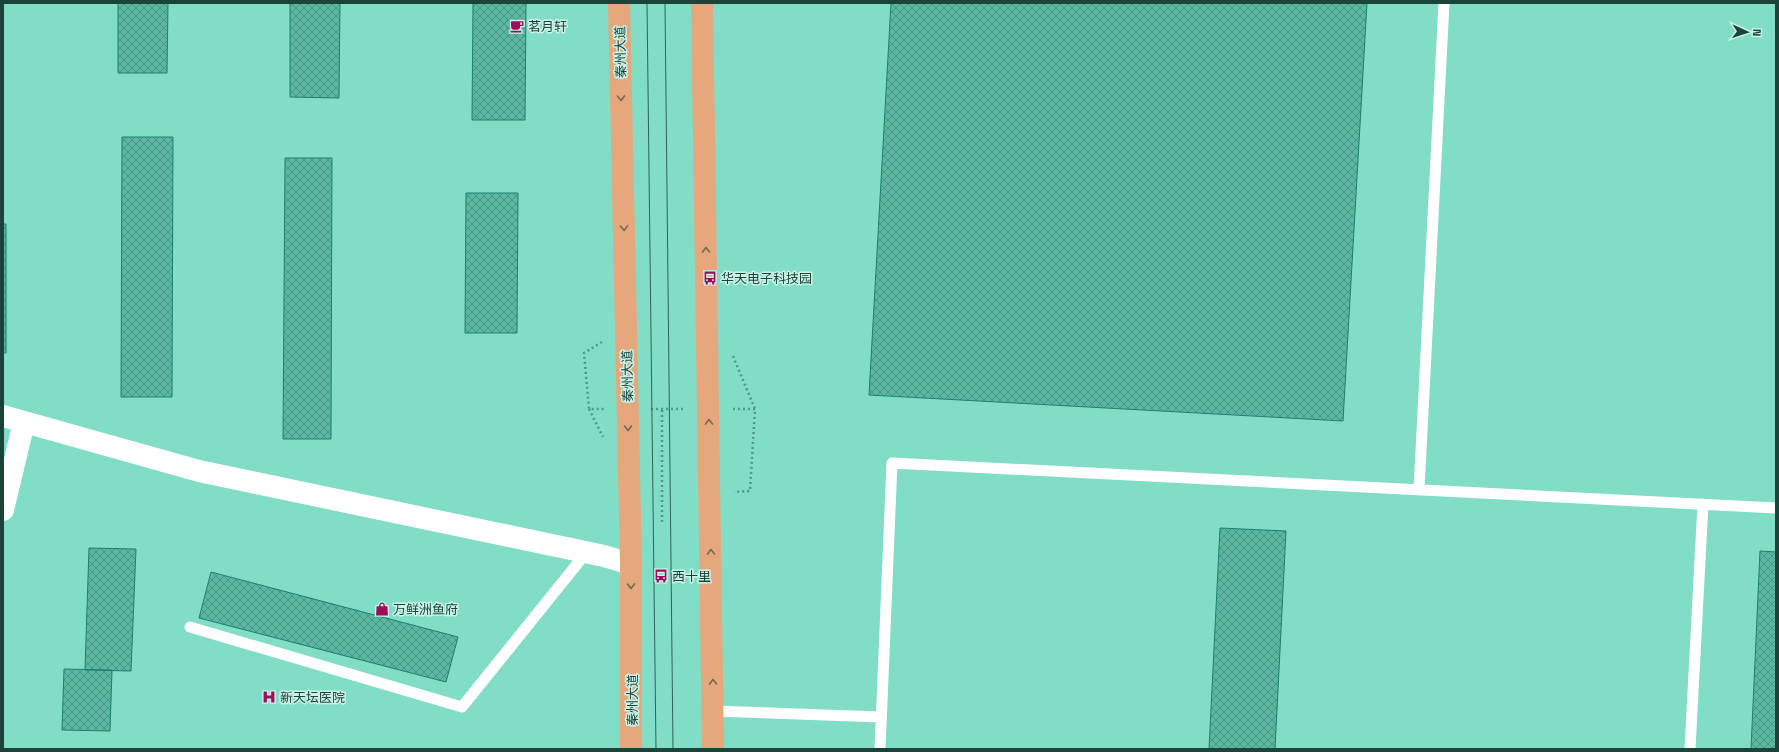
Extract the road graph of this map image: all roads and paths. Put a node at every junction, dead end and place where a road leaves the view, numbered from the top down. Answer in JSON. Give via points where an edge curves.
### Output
{"nodes":[{"id":1,"x":619,"y":3,"type":"edge"},
{"id":2,"x":702,"y":3,"type":"edge"},
{"id":3,"x":1444,"y":3,"type":"edge"},
{"id":4,"x":584,"y":353,"type":"dead end"},
{"id":5,"x":611,"y":409,"type":"dead end"},
{"id":6,"x":647,"y":409,"type":"dead end"},
{"id":7,"x":662,"y":409,"type":"junction"},
{"id":8,"x":685,"y":409,"type":"dead end"},
{"id":9,"x":732,"y":409,"type":"dead end"},
{"id":10,"x":3,"y":416,"type":"edge"},
{"id":11,"x":24,"y":422,"type":"junction"},
{"id":12,"x":6,"y":484,"type":"edge"},
{"id":13,"x":1419,"y":490,"type":"junction"},
{"id":14,"x":750,"y":491,"type":"dead end"},
{"id":15,"x":1702,"y":504,"type":"junction"},
{"id":16,"x":1776,"y":508,"type":"edge"},
{"id":17,"x":3,"y":510,"type":"edge"},
{"id":18,"x":662,"y":522,"type":"dead end"},
{"id":19,"x":586,"y":553,"type":"junction"},
{"id":20,"x":631,"y":564,"type":"junction"},
{"id":21,"x":190,"y":628,"type":"dead end"},
{"id":22,"x":714,"y":711,"type":"junction"},
{"id":23,"x":881,"y":717,"type":"junction"},
{"id":24,"x":631,"y":749,"type":"edge"},
{"id":25,"x":713,"y":749,"type":"edge"},
{"id":26,"x":880,"y":749,"type":"edge"},
{"id":27,"x":1690,"y":749,"type":"edge"}],
"edges":[{"from":1,"to":20,"type":"highway","name":"秦州大道","one_way":true},
{"from":22,"to":2,"type":"highway","one_way":true},
{"from":3,"to":13,"type":"lane"},
{"from":4,"to":5,"type":"path","via":[[589,409]]},
{"from":6,"to":7,"type":"path"},
{"from":7,"to":8,"type":"path"},
{"from":7,"to":18,"type":"path"},
{"from":9,"to":14,"type":"path","via":[[755,409]]},
{"from":10,"to":11,"type":"street"},
{"from":11,"to":12,"type":"street"},
{"from":11,"to":19,"type":"street","via":[[199,471]]},
{"from":12,"to":17,"type":"street"},
{"from":13,"to":15,"type":"lane"},
{"from":13,"to":23,"type":"lane","via":[[892,463]]},
{"from":15,"to":16,"type":"lane"},
{"from":15,"to":27,"type":"lane"},
{"from":19,"to":20,"type":"street"},
{"from":19,"to":21,"type":"lane","via":[[462,707]]},
{"from":20,"to":24,"type":"highway","name":"秦州大道","one_way":true},
{"from":22,"to":23,"type":"lane"},
{"from":22,"to":25,"type":"highway"},
{"from":23,"to":26,"type":"lane"}]}
